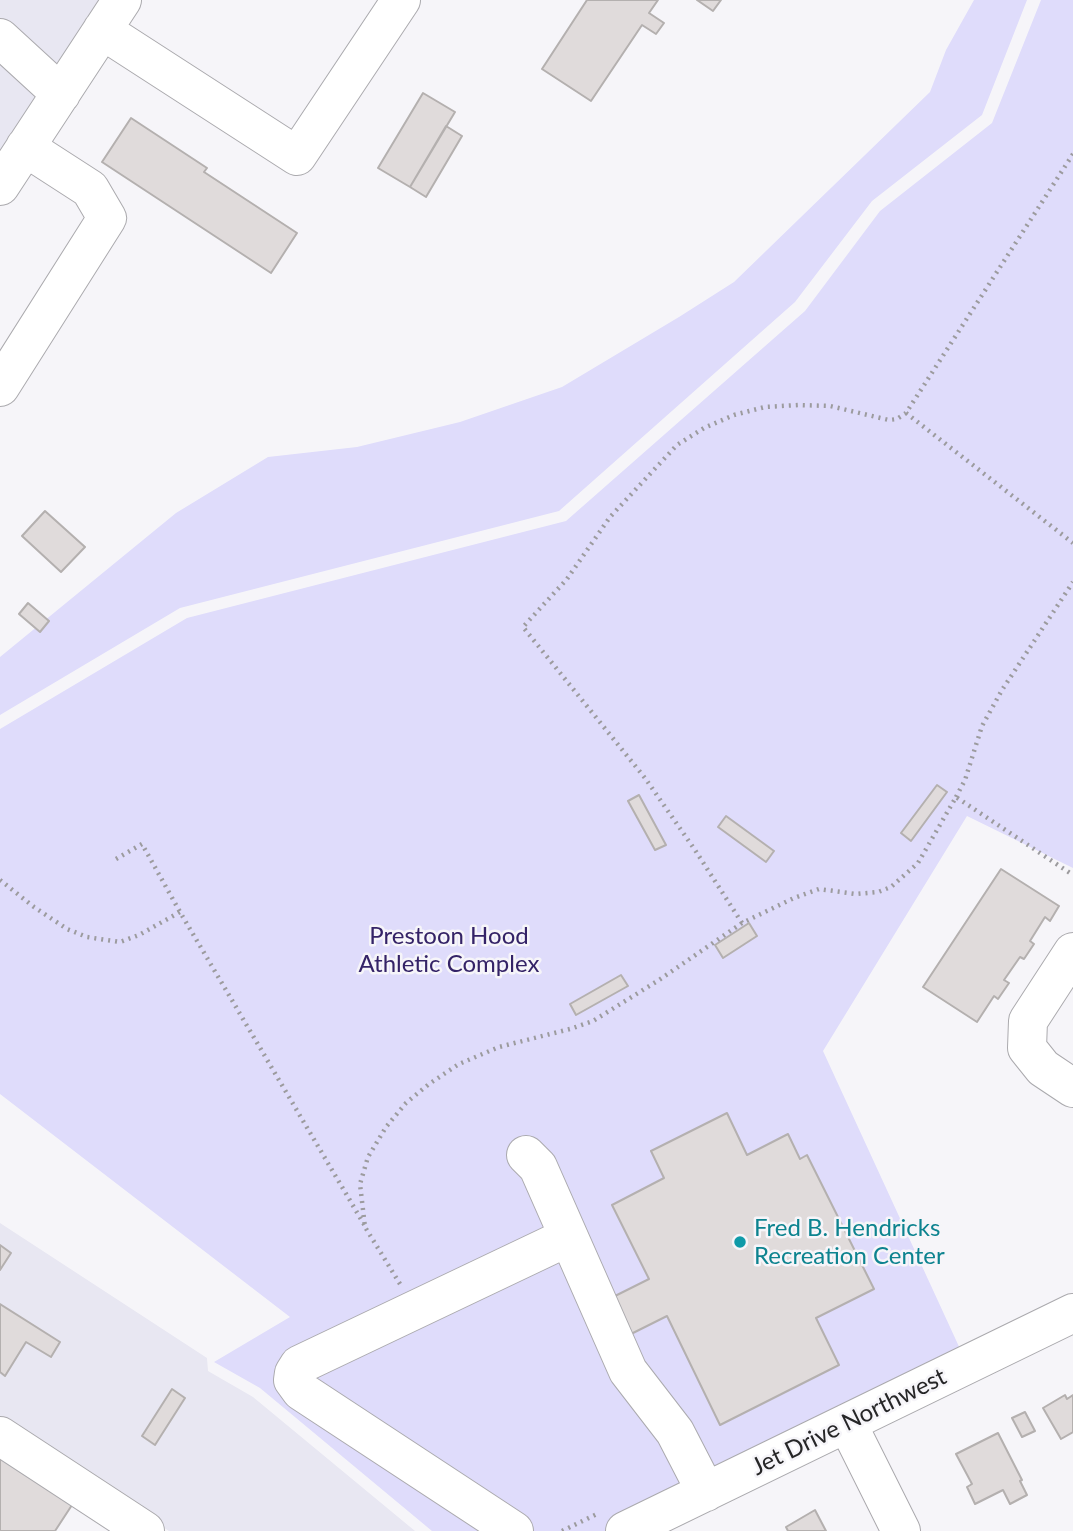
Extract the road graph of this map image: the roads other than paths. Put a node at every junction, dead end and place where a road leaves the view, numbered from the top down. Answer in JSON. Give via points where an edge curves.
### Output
{"nodes":[{"id":1,"x":401,"y":0,"type":"edge"},
{"id":2,"x":112,"y":15,"type":"edge"},
{"id":3,"x":0,"y":38,"type":"edge"},
{"id":4,"x":61,"y":94,"type":"junction"},
{"id":5,"x":26,"y":147,"type":"junction"},
{"id":6,"x":0,"y":186,"type":"edge"},
{"id":7,"x":0,"y":387,"type":"edge"},
{"id":8,"x":1073,"y":952,"type":"edge"},
{"id":9,"x":1073,"y":1088,"type":"edge"},
{"id":10,"x":526,"y":1155,"type":"dead end"},
{"id":11,"x":568,"y":1237,"type":"junction"},
{"id":12,"x":1073,"y":1312,"type":"edge"},
{"id":13,"x":847,"y":1423,"type":"junction"},
{"id":14,"x":0,"y":1436,"type":"edge"},
{"id":15,"x":706,"y":1492,"type":"junction"},
{"id":16,"x":145,"y":1531,"type":"edge"},
{"id":17,"x":513,"y":1531,"type":"edge"},
{"id":18,"x":625,"y":1531,"type":"edge"},
{"id":19,"x":901,"y":1531,"type":"edge"}],
"edges":[{"from":1,"to":2,"type":"street","via":[[297,156]]},
{"from":2,"to":4,"type":"street"},
{"from":3,"to":4,"type":"street"},
{"from":4,"to":5,"type":"street"},
{"from":5,"to":6,"type":"street"},
{"from":5,"to":7,"type":"street","via":[[90,189],[107,218]]},
{"from":8,"to":9,"type":"street","via":[[1028,1021],[1027,1048],[1043,1068]]},
{"from":10,"to":11,"type":"street","via":[[538,1167]]},
{"from":11,"to":15,"type":"street","via":[[628,1371],[675,1432]]},
{"from":11,"to":17,"type":"street","via":[[299,1365],[294,1373],[301,1391]]},
{"from":12,"to":13,"type":"street","name":"Jet Drive Northwest"},
{"from":13,"to":15,"type":"street","name":"Jet Drive Northwest"},
{"from":13,"to":19,"type":"street"},
{"from":14,"to":16,"type":"street"},
{"from":15,"to":18,"type":"street","name":"Jet Drive Northwest"}]}
